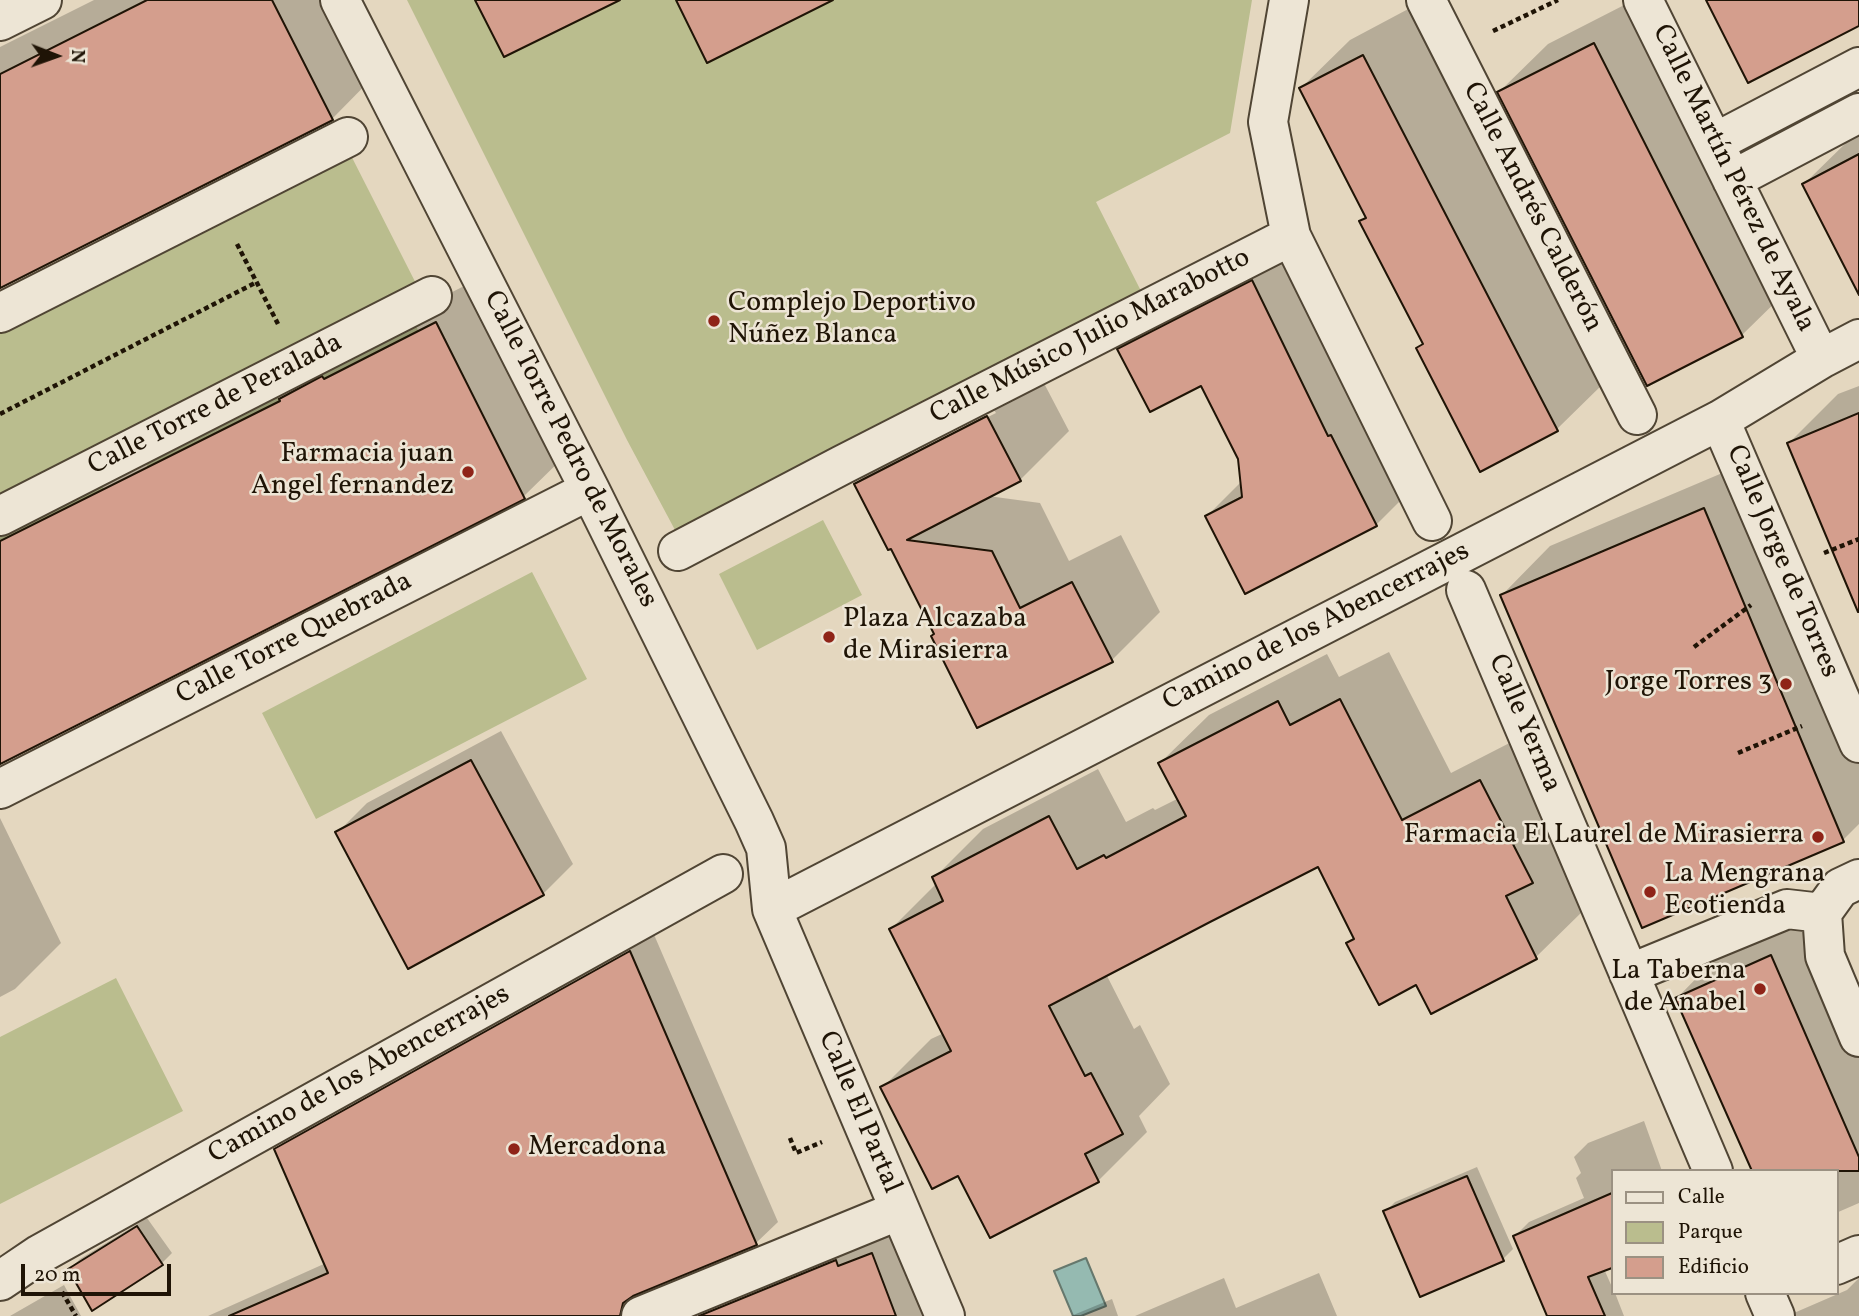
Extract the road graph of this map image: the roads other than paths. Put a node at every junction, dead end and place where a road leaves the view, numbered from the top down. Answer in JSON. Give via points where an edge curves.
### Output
{"nodes":[{"id":1,"x":42,"y":0,"type":"edge"},
{"id":2,"x":340,"y":0,"type":"edge"},
{"id":3,"x":1289,"y":0,"type":"edge"},
{"id":4,"x":1426,"y":0,"type":"edge"},
{"id":5,"x":1643,"y":0,"type":"edge"},
{"id":6,"x":0,"y":21,"type":"edge"},
{"id":7,"x":1859,"y":67,"type":"edge"},
{"id":8,"x":1859,"y":113,"type":"edge"},
{"id":9,"x":348,"y":137,"type":"dead end"},
{"id":10,"x":1714,"y":143,"type":"junction"},
{"id":11,"x":1732,"y":180,"type":"junction"},
{"id":12,"x":1291,"y":236,"type":"junction"},
{"id":13,"x":432,"y":296,"type":"dead end"},
{"id":14,"x":0,"y":313,"type":"edge"},
{"id":15,"x":1859,"y":339,"type":"edge"},
{"id":16,"x":1821,"y":359,"type":"junction"},
{"id":17,"x":1637,"y":415,"type":"dead end"},
{"id":18,"x":1720,"y":420,"type":"junction"},
{"id":19,"x":590,"y":490,"type":"junction"},
{"id":20,"x":0,"y":516,"type":"edge"},
{"id":21,"x":1432,"y":521,"type":"dead end"},
{"id":22,"x":678,"y":551,"type":"dead end"},
{"id":23,"x":1466,"y":590,"type":"dead end"},
{"id":24,"x":1859,"y":743,"type":"edge"},
{"id":25,"x":0,"y":789,"type":"edge"},
{"id":26,"x":723,"y":874,"type":"dead end"},
{"id":27,"x":1859,"y":878,"type":"edge"},
{"id":28,"x":772,"y":909,"type":"junction"},
{"id":29,"x":1822,"y":913,"type":"junction"},
{"id":30,"x":1644,"y":968,"type":"junction"},
{"id":31,"x":1859,"y":1037,"type":"edge"},
{"id":32,"x":1712,"y":1169,"type":"edge"},
{"id":33,"x":900,"y":1210,"type":"junction"},
{"id":34,"x":1859,"y":1255,"type":"edge"},
{"id":35,"x":1838,"y":1264,"type":"edge"},
{"id":36,"x":0,"y":1281,"type":"edge"},
{"id":37,"x":641,"y":1316,"type":"edge"},
{"id":38,"x":945,"y":1316,"type":"edge"}],
"edges":[{"from":1,"to":6,"type":"street"},
{"from":2,"to":19,"type":"street","name":"Calle Torre Pedro de Morales"},
{"from":3,"to":12,"type":"street","via":[[1268,122]]},
{"from":4,"to":17,"type":"street","name":"Calle Andrés Calderón"},
{"from":5,"to":10,"type":"street","name":"Calle Martín Pérez de Ayala"},
{"from":7,"to":10,"type":"street"},
{"from":8,"to":11,"type":"street"},
{"from":9,"to":14,"type":"street"},
{"from":10,"to":11,"type":"street","name":"Calle Martín Pérez de Ayala"},
{"from":11,"to":16,"type":"street","name":"Calle Martín Pérez de Ayala"},
{"from":12,"to":21,"type":"street"},
{"from":12,"to":22,"type":"street","name":"Calle Músico Julio Marabotto"},
{"from":13,"to":20,"type":"street","name":"Calle Torre de Peralada"},
{"from":15,"to":16,"type":"street","name":"Camino de los Abencerrajes"},
{"from":16,"to":18,"type":"street","name":"Camino de los Abencerrajes"},
{"from":18,"to":24,"type":"street","name":"Calle Jorge de Torres"},
{"from":18,"to":28,"type":"street","name":"Camino de los Abencerrajes"},
{"from":19,"to":25,"type":"street","name":"Calle Torre Quebrada"},
{"from":19,"to":28,"type":"street","name":"Calle Torre Pedro de Morales","via":[[766,848]]},
{"from":23,"to":30,"type":"street","name":"Calle Yerma"},
{"from":26,"to":36,"type":"street","name":"Camino de los Abencerrajes","via":[[40,1254]]},
{"from":27,"to":29,"type":"street","via":[[1840,888]]},
{"from":28,"to":33,"type":"street","name":"Calle El Partal"},
{"from":29,"to":30,"type":"street","via":[[1787,909]]},
{"from":29,"to":31,"type":"street","via":[[1825,956]]},
{"from":30,"to":32,"type":"street","name":"Calle Yerma"},
{"from":33,"to":37,"type":"street"},
{"from":33,"to":38,"type":"street","name":"Calle El Partal"},
{"from":34,"to":35,"type":"street"}]}
